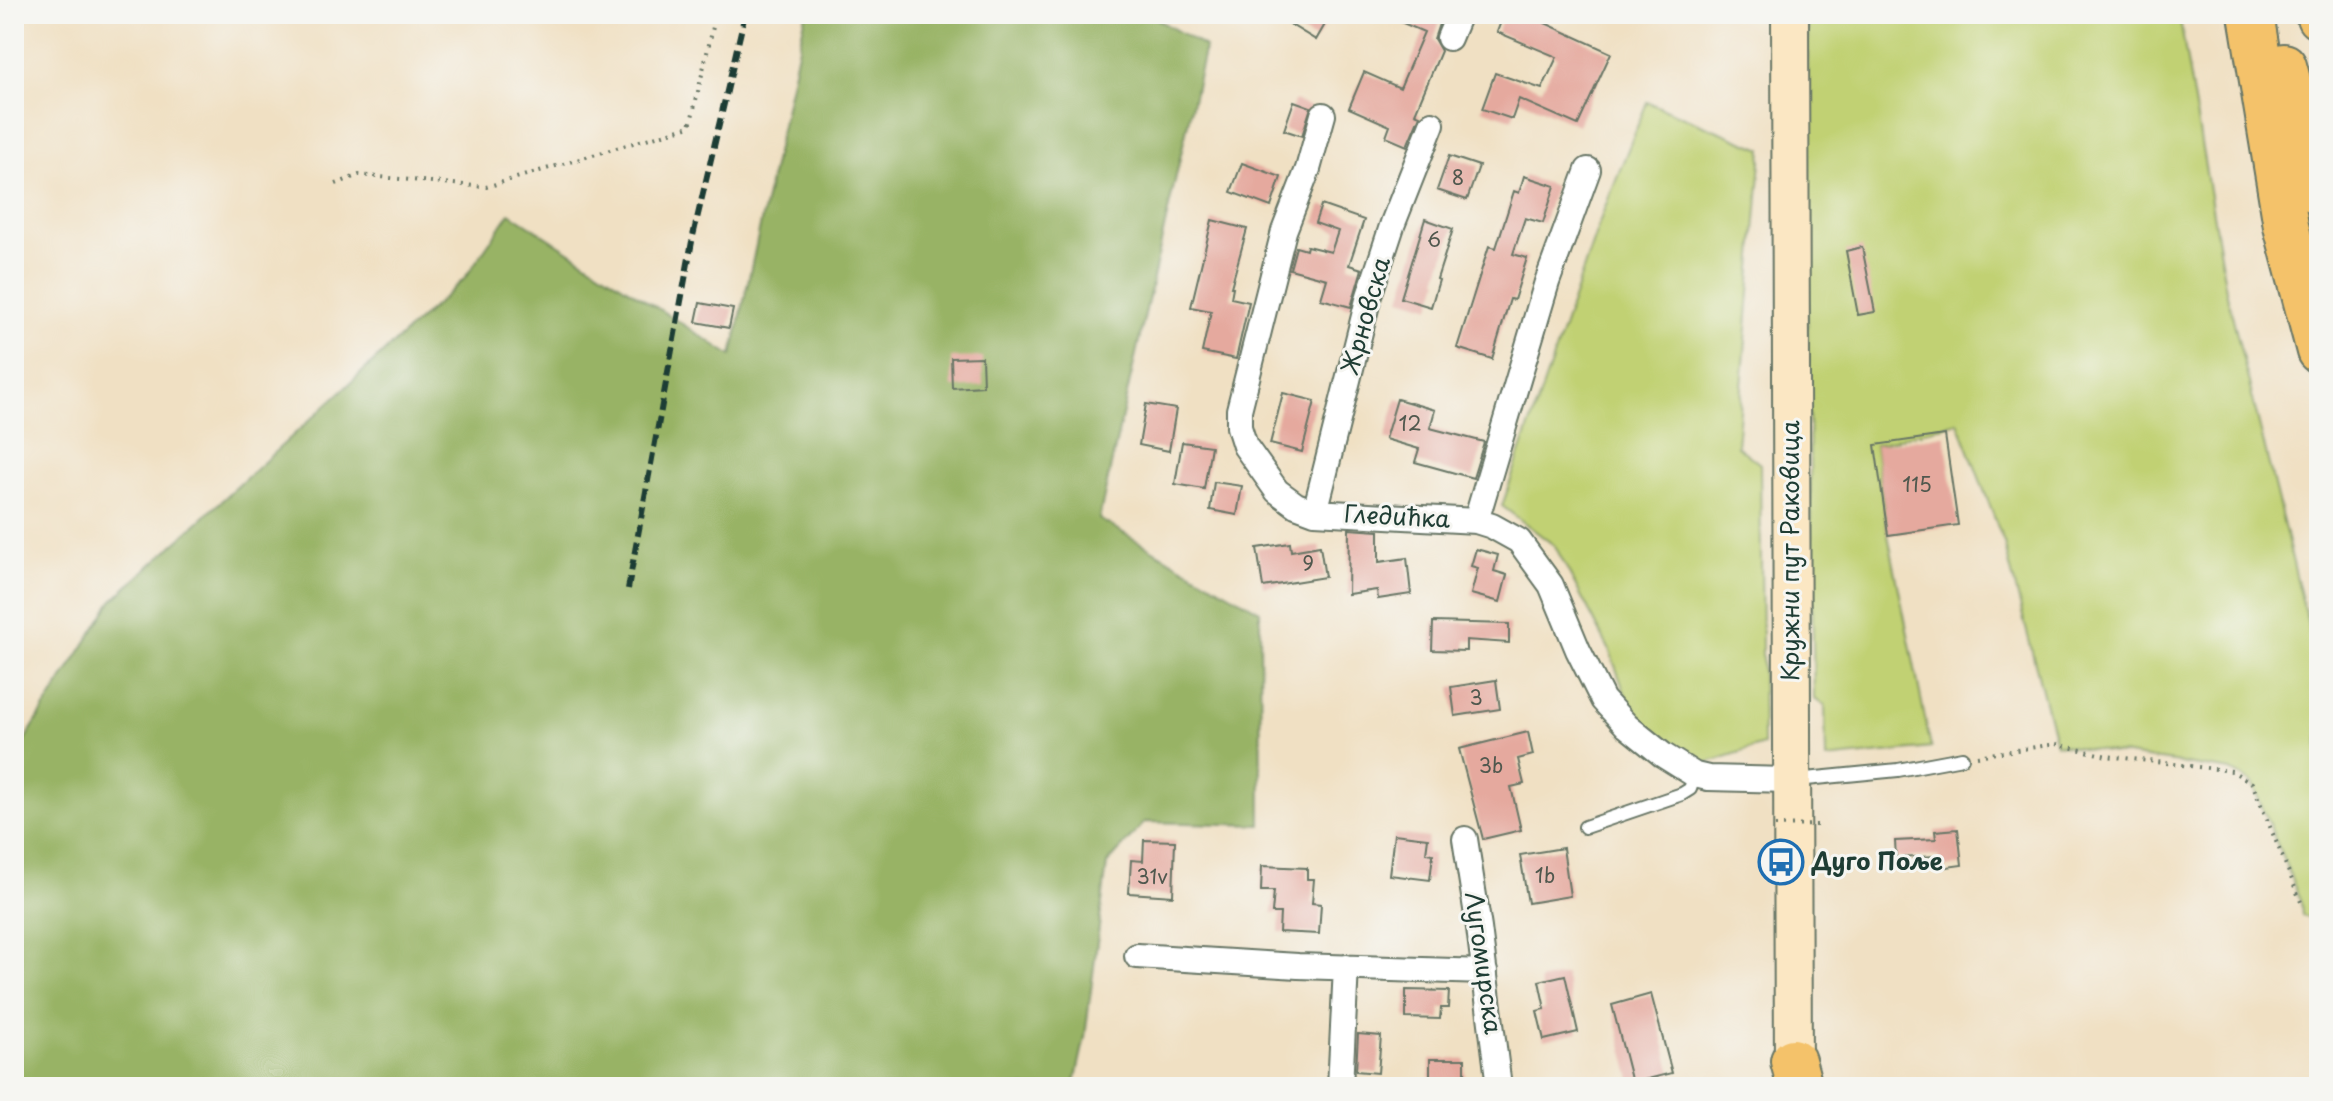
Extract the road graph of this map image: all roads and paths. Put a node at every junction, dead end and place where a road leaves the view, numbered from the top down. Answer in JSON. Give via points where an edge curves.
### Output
{"nodes":[{"id":1,"x":716,"y":14,"type":"edge"},
{"id":2,"x":1459,"y":14,"type":"edge"},
{"id":3,"x":1790,"y":14,"type":"edge"},
{"id":4,"x":2251,"y":14,"type":"edge"},
{"id":5,"x":2269,"y":14,"type":"edge"},
{"id":6,"x":1449,"y":38,"type":"dead end"},
{"id":7,"x":1323,"y":115,"type":"dead end"},
{"id":8,"x":1432,"y":124,"type":"dead end"},
{"id":9,"x":1588,"y":170,"type":"dead end"},
{"id":10,"x":336,"y":184,"type":"dead end"},
{"id":11,"x":2319,"y":192,"type":"edge"},
{"id":12,"x":2319,"y":351,"type":"edge"},
{"id":13,"x":1315,"y":512,"type":"junction"},
{"id":14,"x":1476,"y":521,"type":"junction"},
{"id":15,"x":1962,"y":758,"type":"joint"},
{"id":16,"x":1695,"y":775,"type":"junction"},
{"id":17,"x":1793,"y":780,"type":"junction"},
{"id":18,"x":1817,"y":825,"type":"dead end"},
{"id":19,"x":1775,"y":826,"type":"dead end"},
{"id":20,"x":1585,"y":827,"type":"dead end"},
{"id":21,"x":1465,"y":839,"type":"dead end"},
{"id":22,"x":2301,"y":902,"type":"dead end"},
{"id":23,"x":1137,"y":956,"type":"dead end"},
{"id":24,"x":1346,"y":967,"type":"junction"},
{"id":25,"x":1485,"y":972,"type":"junction"},
{"id":26,"x":1796,"y":1078,"type":"edge"},
{"id":27,"x":1340,"y":1087,"type":"edge"},
{"id":28,"x":1499,"y":1087,"type":"edge"}],
"edges":[{"from":1,"to":10,"type":"path","via":[[690,126],[486,187],[359,175]]},
{"from":2,"to":6,"type":"street"},
{"from":3,"to":17,"type":"main road","name":"Кружни пут Раковица"},
{"from":4,"to":12,"type":"highway","via":[[2286,226]]},
{"from":5,"to":11,"type":"highway"},
{"from":7,"to":13,"type":"street","name":"Гледићка","via":[[1284,231],[1238,418],[1245,446],[1277,491]]},
{"from":8,"to":13,"type":"street","name":"Жрновска","via":[[1369,296]]},
{"from":9,"to":14,"type":"street","via":[[1547,282]]},
{"from":13,"to":14,"type":"street","name":"Гледићка"},
{"from":14,"to":16,"type":"street","name":"Гледићка","via":[[1508,533],[1532,557],[1551,585],[1599,694],[1615,713],[1646,743]]},
{"from":15,"to":17,"type":"lane"},
{"from":15,"to":22,"type":"path","via":[[2056,744],[2107,756],[2232,771],[2252,783]]},
{"from":16,"to":17,"type":"street","name":"Гледићка"},
{"from":16,"to":20,"type":"lane","via":[[1682,794]]},
{"from":17,"to":26,"type":"main road","name":"Кружни пут Раковица"},
{"from":18,"to":19,"type":"path","bridge":true},
{"from":21,"to":25,"type":"street","name":"Лугомирска"},
{"from":23,"to":24,"type":"street"},
{"from":24,"to":25,"type":"street"},
{"from":24,"to":27,"type":"street"},
{"from":25,"to":28,"type":"street","name":"Лугомирска"}]}
